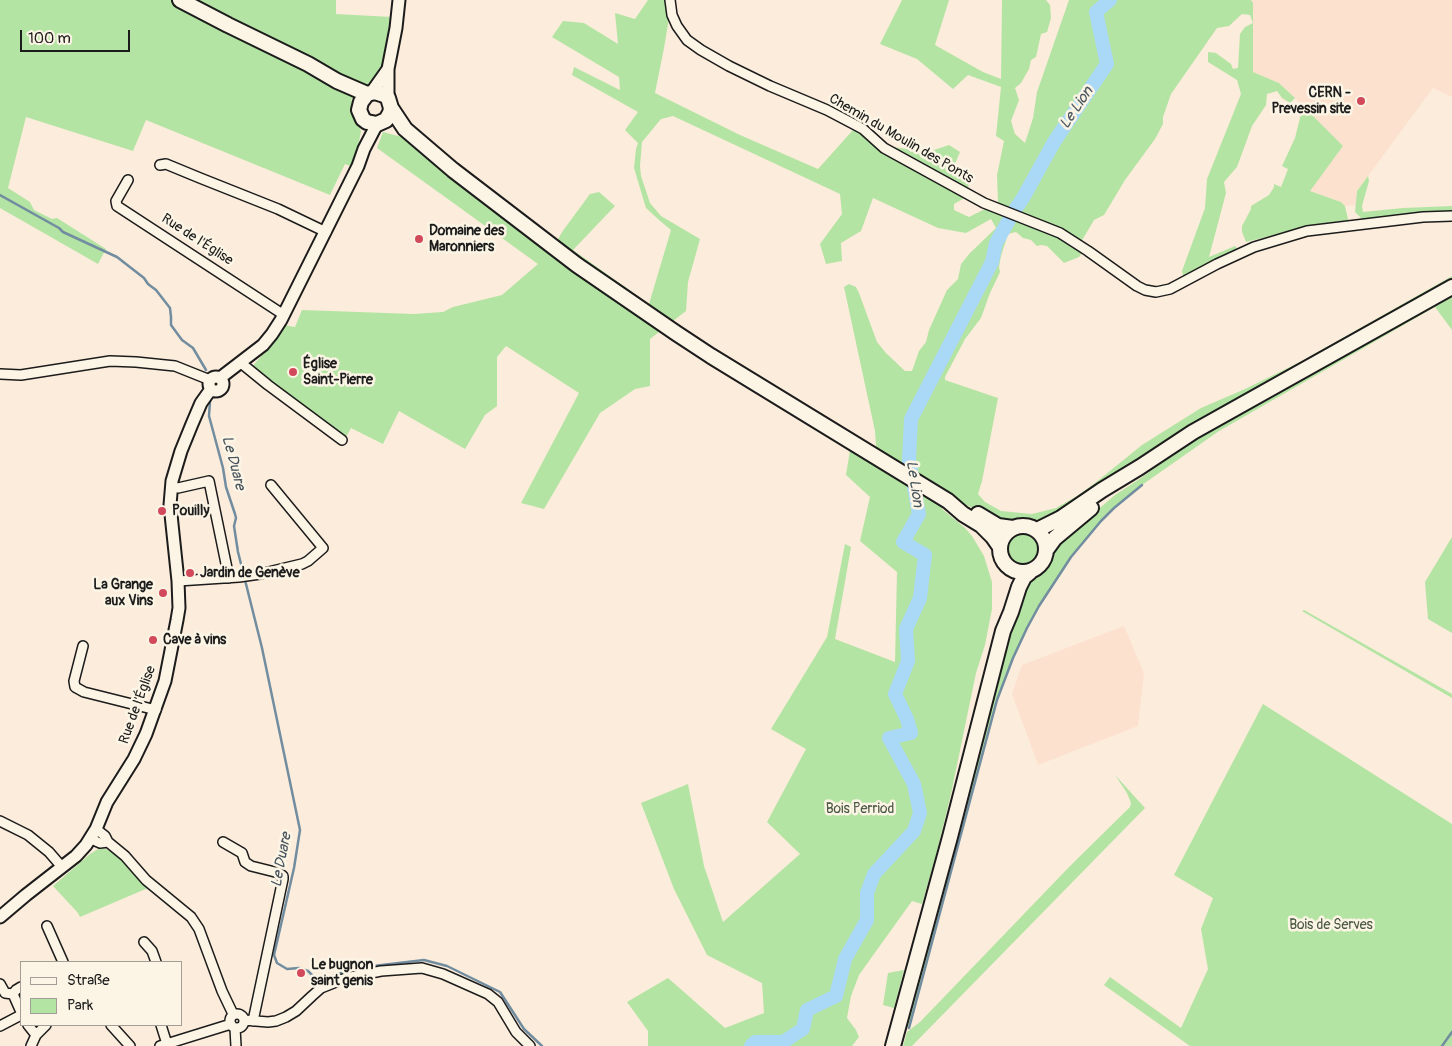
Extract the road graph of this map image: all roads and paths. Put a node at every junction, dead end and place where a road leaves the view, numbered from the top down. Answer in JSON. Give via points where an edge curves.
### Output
{"nodes":[{"id":1,"x":180,"y":0,"type":"edge"},
{"id":2,"x":399,"y":0,"type":"edge"},
{"id":3,"x":670,"y":0,"type":"edge"},
{"id":4,"x":388,"y":69,"type":"junction"},
{"id":5,"x":365,"y":102,"type":"junction"},
{"id":6,"x":385,"y":113,"type":"junction"},
{"id":7,"x":364,"y":149,"type":"junction"},
{"id":8,"x":160,"y":165,"type":"dead end"},
{"id":9,"x":128,"y":180,"type":"dead end"},
{"id":10,"x":1452,"y":216,"type":"edge"},
{"id":11,"x":326,"y":232,"type":"junction"},
{"id":12,"x":1452,"y":287,"type":"edge"},
{"id":13,"x":284,"y":315,"type":"junction"},
{"id":14,"x":240,"y":363,"type":"junction"},
{"id":15,"x":0,"y":374,"type":"edge"},
{"id":16,"x":214,"y":382,"type":"junction"},
{"id":17,"x":342,"y":440,"type":"dead end"},
{"id":18,"x":1140,"y":467,"type":"junction"},
{"id":19,"x":271,"y":485,"type":"dead end"},
{"id":20,"x":171,"y":487,"type":"junction"},
{"id":21,"x":948,"y":501,"type":"junction"},
{"id":22,"x":1013,"y":528,"type":"junction"},
{"id":23,"x":1036,"y":530,"type":"junction"},
{"id":24,"x":1000,"y":547,"type":"junction"},
{"id":25,"x":1047,"y":548,"type":"junction"},
{"id":26,"x":1007,"y":566,"type":"junction"},
{"id":27,"x":1030,"y":572,"type":"junction"},
{"id":28,"x":229,"y":578,"type":"junction"},
{"id":29,"x":178,"y":581,"type":"junction"},
{"id":30,"x":1003,"y":631,"type":"junction"},
{"id":31,"x":83,"y":646,"type":"dead end"},
{"id":32,"x":156,"y":710,"type":"junction"},
{"id":33,"x":0,"y":821,"type":"edge"},
{"id":34,"x":94,"y":834,"type":"junction"},
{"id":35,"x":223,"y":842,"type":"dead end"},
{"id":36,"x":62,"y":868,"type":"junction"},
{"id":37,"x":0,"y":917,"type":"edge"},
{"id":38,"x":46,"y":926,"type":"dead end"},
{"id":39,"x":144,"y":942,"type":"dead end"},
{"id":40,"x":64,"y":961,"type":"edge"},
{"id":41,"x":156,"y":961,"type":"edge"},
{"id":42,"x":0,"y":984,"type":"edge"},
{"id":43,"x":20,"y":988,"type":"edge"},
{"id":44,"x":13,"y":994,"type":"junction"},
{"id":45,"x":20,"y":1012,"type":"edge"},
{"id":46,"x":233,"y":1014,"type":"junction"},
{"id":47,"x":20,"y":1015,"type":"edge"},
{"id":48,"x":249,"y":1021,"type":"junction"},
{"id":49,"x":0,"y":1026,"type":"edge"},
{"id":50,"x":29,"y":1026,"type":"edge"},
{"id":51,"x":45,"y":1026,"type":"edge"},
{"id":52,"x":112,"y":1026,"type":"edge"},
{"id":53,"x":162,"y":1026,"type":"edge"},
{"id":54,"x":233,"y":1026,"type":"junction"},
{"id":55,"x":36,"y":1035,"type":"junction"},
{"id":56,"x":163,"y":1045,"type":"edge"},
{"id":57,"x":31,"y":1046,"type":"edge"},
{"id":58,"x":130,"y":1046,"type":"edge"},
{"id":59,"x":236,"y":1046,"type":"edge"},
{"id":60,"x":530,"y":1046,"type":"edge"},
{"id":61,"x":894,"y":1046,"type":"edge"}],
"edges":[{"from":1,"to":5,"type":"main road","via":[[308,64]]},
{"from":2,"to":4,"type":"street","name":"Rue de l'Église"},
{"from":3,"to":10,"type":"street","name":"Chemin du Moulin des Ponts","via":[[672,15],[682,34],[701,50],[846,120],[884,148],[984,203],[1060,233],[1137,286],[1156,292],[1170,289],[1254,247],[1307,232]]},
{"from":4,"to":5,"type":"street","name":"Rue de l'Église"},
{"from":4,"to":6,"type":"street","name":"Rue de l'Église"},
{"from":5,"to":6,"type":"main road","via":[[379,93]]},
{"from":5,"to":6,"type":"main road","via":[[372,124]]},
{"from":5,"to":7,"type":"street","name":"Rue de l'Église"},
{"from":6,"to":7,"type":"street","name":"Rue de l'Église"},
{"from":6,"to":21,"type":"main road","via":[[577,265],[711,356]]},
{"from":7,"to":11,"type":"street","name":"Rue de l'Église"},
{"from":8,"to":11,"type":"street","via":[[166,164],[278,209]]},
{"from":9,"to":13,"type":"street","name":"Rue de l'Église","via":[[116,200],[117,206]]},
{"from":11,"to":13,"type":"street","name":"Rue de l'Église"},
{"from":12,"to":18,"type":"main road","via":[[1207,424]]},
{"from":13,"to":14,"type":"street","name":"Rue de l'Église","via":[[263,345]]},
{"from":14,"to":16,"type":"street","name":"Rue de l'Église"},
{"from":14,"to":17,"type":"street"},
{"from":15,"to":16,"type":"street","via":[[21,375],[110,362],[136,362],[175,366]]},
{"from":16,"to":20,"type":"street","name":"Rue de l'Église","via":[[192,424]]},
{"from":18,"to":23,"type":"main road","via":[[1062,518]]},
{"from":18,"to":25,"type":"main road"},
{"from":19,"to":28,"type":"street","via":[[323,548],[302,564]]},
{"from":20,"to":28,"type":"street","via":[[209,480]]},
{"from":20,"to":29,"type":"street","name":"Rue de l'Église","via":[[170,515]]},
{"from":21,"to":22,"type":"main road","via":[[998,526]]},
{"from":21,"to":24,"type":"main road","via":[[981,525]]},
{"from":22,"to":23,"type":"main road","via":[[1028,526]]},
{"from":22,"to":24,"type":"main road","via":[[1003,538]]},
{"from":23,"to":25,"type":"main road","via":[[1044,538]]},
{"from":24,"to":26,"type":"main road","via":[[1001,557]]},
{"from":25,"to":27,"type":"main road","via":[[1043,561]]},
{"from":26,"to":27,"type":"main road","via":[[1020,572]]},
{"from":26,"to":30,"type":"main road","via":[[1010,582]]},
{"from":27,"to":30,"type":"main road","via":[[1019,587]]},
{"from":28,"to":29,"type":"street"},
{"from":29,"to":32,"type":"street","name":"Rue de l'Église","via":[[175,635],[166,681]]},
{"from":30,"to":61,"type":"main road"},
{"from":31,"to":32,"type":"street","via":[[75,687]]},
{"from":32,"to":34,"type":"street","name":"Rue de l'Église","via":[[140,747],[107,802]]},
{"from":33,"to":36,"type":"street","via":[[28,835]]},
{"from":34,"to":36,"type":"street","name":"Rue de l'Église"},
{"from":34,"to":46,"type":"street","via":[[100,843],[108,842],[125,856],[146,880],[191,917],[199,929]]},
{"from":35,"to":48,"type":"street","via":[[242,854],[251,866],[283,876]]},
{"from":36,"to":37,"type":"street","name":"Rue de l'Église"},
{"from":38,"to":40,"type":"street"},
{"from":39,"to":41,"type":"street"},
{"from":42,"to":44,"type":"street","via":[[4,993]]},
{"from":43,"to":44,"type":"street"},
{"from":44,"to":45,"type":"street"},
{"from":46,"to":48,"type":"street","via":[[240,1014]]},
{"from":46,"to":54,"type":"street","via":[[230,1017]]},
{"from":47,"to":49,"type":"street"},
{"from":48,"to":54,"type":"street","via":[[242,1026]]},
{"from":48,"to":60,"type":"street","via":[[276,1021],[286,1017],[296,1012],[321,988],[346,978],[422,968],[488,994],[498,1002],[516,1032]]},
{"from":50,"to":55,"type":"street"},
{"from":51,"to":55,"type":"street"},
{"from":52,"to":58,"type":"street"},
{"from":53,"to":56,"type":"street"},
{"from":54,"to":56,"type":"street"},
{"from":54,"to":59,"type":"street"},
{"from":55,"to":57,"type":"street"}]}
